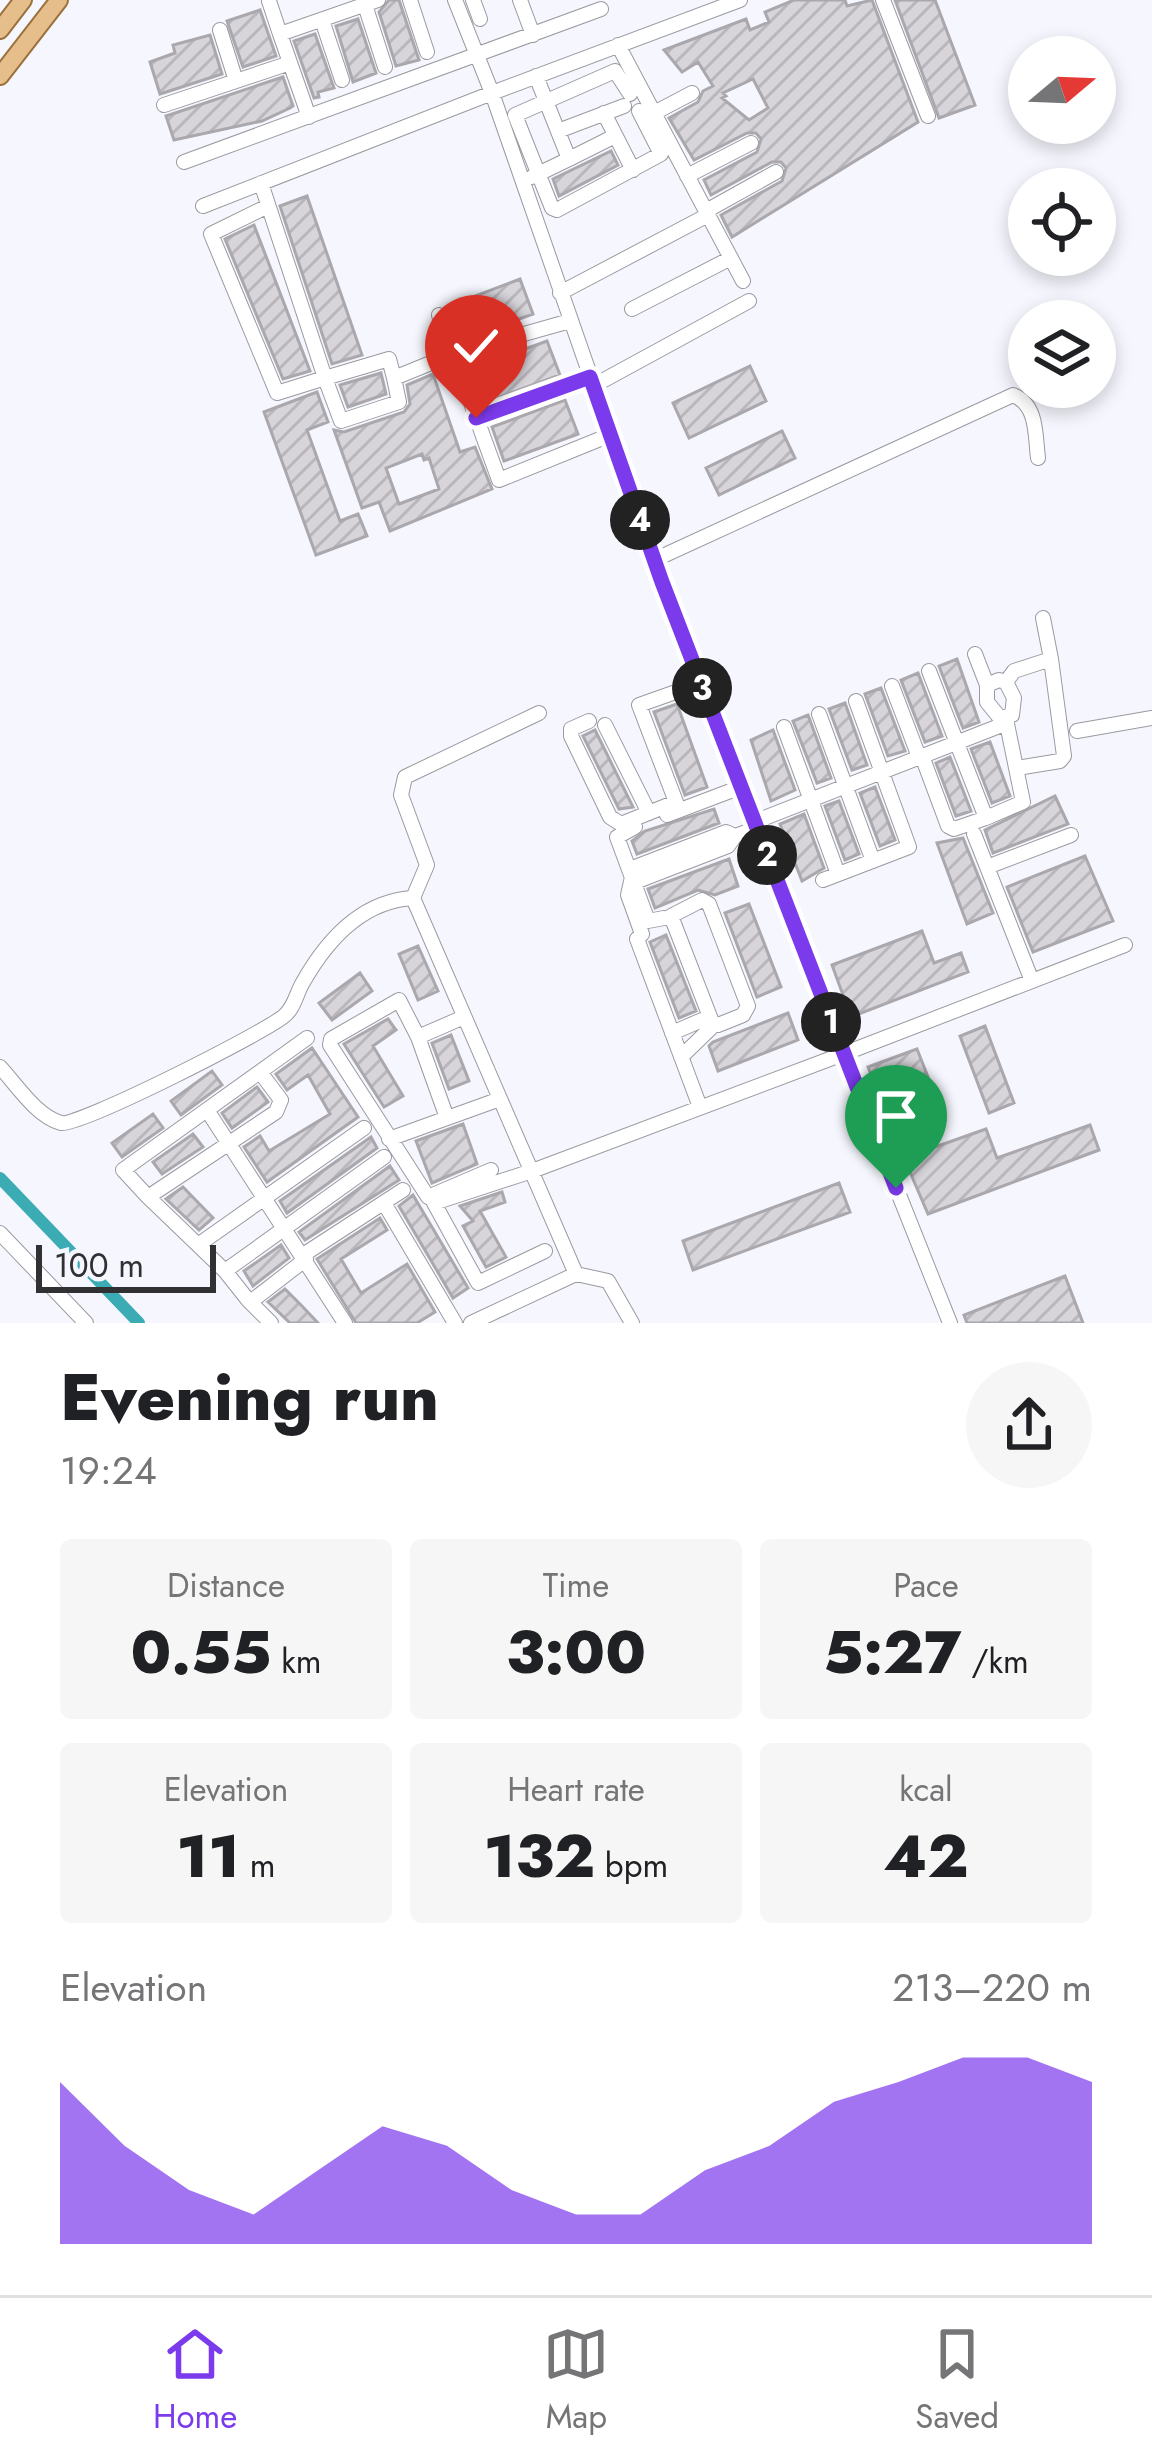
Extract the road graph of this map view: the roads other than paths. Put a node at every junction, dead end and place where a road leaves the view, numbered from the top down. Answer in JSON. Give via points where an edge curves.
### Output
{"nodes":[{"id":1,"x":23,"y":0,"type":"edge"},
{"id":2,"x":59,"y":0,"type":"edge"},
{"id":3,"x":410,"y":0,"type":"edge"},
{"id":4,"x":455,"y":0,"type":"edge"},
{"id":5,"x":473,"y":0,"type":"edge"},
{"id":6,"x":524,"y":0,"type":"edge"},
{"id":7,"x":740,"y":0,"type":"edge"},
{"id":8,"x":883,"y":0,"type":"edge"},
{"id":9,"x":269,"y":1,"type":"edge"},
{"id":10,"x":372,"y":2,"type":"edge"},
{"id":11,"x":599,"y":6,"type":"edge"},
{"id":12,"x":480,"y":19,"type":"dead end"},
{"id":13,"x":322,"y":20,"type":"junction"},
{"id":14,"x":0,"y":30,"type":"edge"},
{"id":15,"x":220,"y":30,"type":"dead end"},
{"id":16,"x":280,"y":34,"type":"junction"},
{"id":17,"x":536,"y":34,"type":"junction"},
{"id":18,"x":618,"y":45,"type":"junction"},
{"id":19,"x":427,"y":52,"type":"dead end"},
{"id":20,"x":477,"y":56,"type":"junction"},
{"id":21,"x":290,"y":63,"type":"junction"},
{"id":22,"x":385,"y":67,"type":"dead end"},
{"id":23,"x":0,"y":76,"type":"edge"},
{"id":24,"x":536,"y":76,"type":"junction"},
{"id":25,"x":342,"y":80,"type":"dead end"},
{"id":26,"x":236,"y":81,"type":"junction"},
{"id":27,"x":492,"y":93,"type":"junction"},
{"id":28,"x":692,"y":93,"type":"dead end"},
{"id":29,"x":545,"y":100,"type":"junction"},
{"id":30,"x":164,"y":105,"type":"dead end"},
{"id":31,"x":636,"y":106,"type":"junction"},
{"id":32,"x":604,"y":113,"type":"junction"},
{"id":33,"x":928,"y":116,"type":"dead end"},
{"id":34,"x":309,"y":117,"type":"junction"},
{"id":35,"x":558,"y":131,"type":"junction"},
{"id":36,"x":615,"y":136,"type":"junction"},
{"id":37,"x":751,"y":143,"type":"dead end"},
{"id":38,"x":569,"y":159,"type":"junction"},
{"id":39,"x":184,"y":162,"type":"dead end"},
{"id":40,"x":633,"y":170,"type":"junction"},
{"id":41,"x":776,"y":172,"type":"dead end"},
{"id":42,"x":538,"y":173,"type":"junction"},
{"id":43,"x":687,"y":176,"type":"junction"},
{"id":44,"x":521,"y":181,"type":"junction"},
{"id":45,"x":261,"y":183,"type":"junction"},
{"id":46,"x":203,"y":206,"type":"dead end"},
{"id":47,"x":268,"y":206,"type":"junction"},
{"id":48,"x":707,"y":213,"type":"junction"},
{"id":49,"x":731,"y":258,"type":"junction"},
{"id":50,"x":742,"y":281,"type":"dead end"},
{"id":51,"x":560,"y":293,"type":"junction"},
{"id":52,"x":749,"y":301,"type":"dead end"},
{"id":53,"x":632,"y":309,"type":"dead end"},
{"id":54,"x":439,"y":315,"type":"dead end"},
{"id":55,"x":570,"y":321,"type":"junction"},
{"id":56,"x":453,"y":354,"type":"junction"},
{"id":57,"x":325,"y":378,"type":"junction"},
{"id":58,"x":394,"y":378,"type":"junction"},
{"id":59,"x":591,"y":381,"type":"junction"},
{"id":60,"x":476,"y":418,"type":"junction"},
{"id":61,"x":610,"y":435,"type":"junction"},
{"id":62,"x":1038,"y":458,"type":"dead end"},
{"id":63,"x":654,"y":560,"type":"junction"},
{"id":64,"x":1043,"y":618,"type":"dead end"},
{"id":65,"x":975,"y":654,"type":"dead end"},
{"id":66,"x":1051,"y":659,"type":"junction"},
{"id":67,"x":929,"y":670,"type":"dead end"},
{"id":68,"x":1006,"y":682,"type":"junction"},
{"id":69,"x":701,"y":683,"type":"junction"},
{"id":70,"x":987,"y":685,"type":"junction"},
{"id":71,"x":892,"y":686,"type":"dead end"},
{"id":72,"x":856,"y":701,"type":"dead end"},
{"id":73,"x":539,"y":713,"type":"dead end"},
{"id":74,"x":819,"y":713,"type":"dead end"},
{"id":75,"x":1152,"y":718,"type":"edge"},
{"id":76,"x":1007,"y":721,"type":"junction"},
{"id":77,"x":589,"y":722,"type":"dead end"},
{"id":78,"x":605,"y":725,"type":"dead end"},
{"id":79,"x":784,"y":727,"type":"dead end"},
{"id":80,"x":1077,"y":731,"type":"dead end"},
{"id":81,"x":957,"y":742,"type":"junction"},
{"id":82,"x":921,"y":757,"type":"junction"},
{"id":83,"x":1017,"y":768,"type":"junction"},
{"id":84,"x":882,"y":772,"type":"junction"},
{"id":85,"x":739,"y":783,"type":"junction"},
{"id":86,"x":846,"y":786,"type":"junction"},
{"id":87,"x":811,"y":800,"type":"junction"},
{"id":88,"x":676,"y":802,"type":"junction"},
{"id":89,"x":649,"y":813,"type":"junction"},
{"id":90,"x":986,"y":818,"type":"junction"},
{"id":91,"x":755,"y":825,"type":"junction"},
{"id":92,"x":974,"y":834,"type":"dead end"},
{"id":93,"x":1071,"y":835,"type":"dead end"},
{"id":94,"x":873,"y":861,"type":"junction"},
{"id":95,"x":987,"y":867,"type":"junction"},
{"id":96,"x":632,"y":876,"type":"junction"},
{"id":97,"x":412,"y":898,"type":"junction"},
{"id":98,"x":669,"y":921,"type":"junction"},
{"id":99,"x":642,"y":934,"type":"junction"},
{"id":100,"x":1125,"y":945,"type":"dead end"},
{"id":101,"x":1032,"y":981,"type":"junction"},
{"id":102,"x":464,"y":1017,"type":"junction"},
{"id":103,"x":708,"y":1022,"type":"junction"},
{"id":104,"x":672,"y":1033,"type":"junction"},
{"id":105,"x":418,"y":1036,"type":"junction"},
{"id":106,"x":308,"y":1038,"type":"dead end"},
{"id":107,"x":843,"y":1054,"type":"junction"},
{"id":108,"x":681,"y":1057,"type":"junction"},
{"id":109,"x":0,"y":1067,"type":"edge"},
{"id":110,"x":260,"y":1072,"type":"junction"},
{"id":111,"x":500,"y":1100,"type":"junction"},
{"id":112,"x":700,"y":1107,"type":"junction"},
{"id":113,"x":207,"y":1110,"type":"junction"},
{"id":114,"x":447,"y":1118,"type":"junction"},
{"id":115,"x":364,"y":1128,"type":"dead end"},
{"id":116,"x":389,"y":1139,"type":"junction"},
{"id":117,"x":228,"y":1142,"type":"junction"},
{"id":118,"x":384,"y":1157,"type":"dead end"},
{"id":119,"x":491,"y":1170,"type":"dead end"},
{"id":120,"x":532,"y":1171,"type":"junction"},
{"id":121,"x":403,"y":1190,"type":"dead end"},
{"id":122,"x":263,"y":1196,"type":"junction"},
{"id":123,"x":148,"y":1197,"type":"junction"},
{"id":124,"x":383,"y":1202,"type":"junction"},
{"id":125,"x":283,"y":1226,"type":"junction"},
{"id":126,"x":0,"y":1233,"type":"edge"},
{"id":127,"x":198,"y":1245,"type":"junction"},
{"id":128,"x":545,"y":1251,"type":"dead end"},
{"id":129,"x":305,"y":1257,"type":"junction"},
{"id":130,"x":225,"y":1271,"type":"junction"},
{"id":131,"x":576,"y":1274,"type":"junction"},
{"id":132,"x":248,"y":1300,"type":"junction"},
{"id":133,"x":341,"y":1317,"type":"edge"},
{"id":134,"x":490,"y":1319,"type":"edge"},
{"id":135,"x":86,"y":1323,"type":"edge"},
{"id":136,"x":271,"y":1323,"type":"edge"},
{"id":137,"x":325,"y":1323,"type":"edge"},
{"id":138,"x":455,"y":1323,"type":"edge"},
{"id":139,"x":471,"y":1323,"type":"edge"},
{"id":140,"x":632,"y":1323,"type":"edge"},
{"id":141,"x":950,"y":1323,"type":"edge"}],
"edges":[{"from":1,"to":14,"type":"main road"},
{"from":2,"to":23,"type":"main road"},
{"from":3,"to":19,"type":"street"},
{"from":4,"to":20,"type":"street"},
{"from":5,"to":12,"type":"street"},
{"from":6,"to":17,"type":"street"},
{"from":7,"to":18,"type":"street"},
{"from":8,"to":33,"type":"street"},
{"from":9,"to":16,"type":"street"},
{"from":10,"to":13,"type":"street"},
{"from":10,"to":22,"type":"street"},
{"from":11,"to":17,"type":"street"},
{"from":13,"to":16,"type":"street"},
{"from":13,"to":25,"type":"street"},
{"from":15,"to":26,"type":"street"},
{"from":16,"to":21,"type":"street"},
{"from":17,"to":20,"type":"street"},
{"from":18,"to":24,"type":"street"},
{"from":18,"to":31,"type":"street"},
{"from":20,"to":27,"type":"street"},
{"from":20,"to":34,"type":"street"},
{"from":21,"to":26,"type":"street"},
{"from":21,"to":34,"type":"street"},
{"from":24,"to":27,"type":"street"},
{"from":24,"to":29,"type":"street"},
{"from":26,"to":30,"type":"street"},
{"from":27,"to":44,"type":"street"},
{"from":27,"to":45,"type":"street"},
{"from":28,"to":31,"type":"street"},
{"from":29,"to":31,"type":"street","via":[[615,71]]},
{"from":29,"to":35,"type":"street"},
{"from":29,"to":42,"type":"street","via":[[515,115]]},
{"from":31,"to":32,"type":"street"},
{"from":31,"to":40,"type":"street","via":[[661,154]]},
{"from":31,"to":43,"type":"street"},
{"from":32,"to":35,"type":"street"},
{"from":32,"to":36,"type":"street"},
{"from":34,"to":39,"type":"street"},
{"from":35,"to":38,"type":"street"},
{"from":36,"to":38,"type":"street"},
{"from":36,"to":40,"type":"street"},
{"from":37,"to":43,"type":"street"},
{"from":38,"to":42,"type":"street"},
{"from":40,"to":42,"type":"street","via":[[557,210]]},
{"from":41,"to":48,"type":"street"},
{"from":42,"to":44,"type":"street"},
{"from":43,"to":48,"type":"street"},
{"from":44,"to":51,"type":"street"},
{"from":45,"to":46,"type":"street"},
{"from":45,"to":47,"type":"street"},
{"from":47,"to":57,"type":"street"},
{"from":47,"to":57,"type":"street","via":[[211,234],[277,393]]},
{"from":48,"to":49,"type":"street"},
{"from":48,"to":51,"type":"street"},
{"from":49,"to":50,"type":"street"},
{"from":49,"to":53,"type":"street"},
{"from":51,"to":55,"type":"street"},
{"from":52,"to":59,"type":"street"},
{"from":54,"to":56,"type":"street"},
{"from":55,"to":56,"type":"street"},
{"from":55,"to":59,"type":"street"},
{"from":56,"to":58,"type":"street"},
{"from":56,"to":60,"type":"street"},
{"from":57,"to":58,"type":"street","via":[[389,359]]},
{"from":57,"to":58,"type":"street","via":[[341,421],[399,402]]},
{"from":59,"to":60,"type":"street"},
{"from":59,"to":61,"type":"street"},
{"from":60,"to":61,"type":"street","via":[[499,480]]},
{"from":61,"to":63,"type":"street"},
{"from":62,"to":63,"type":"street","via":[[1028,403],[1013,395]]},
{"from":63,"to":69,"type":"street"},
{"from":64,"to":66,"type":"street"},
{"from":65,"to":70,"type":"street"},
{"from":66,"to":68,"type":"street","via":[[1014,671]]},
{"from":66,"to":83,"type":"street","via":[[1064,756]]},
{"from":67,"to":81,"type":"street"},
{"from":68,"to":70,"type":"street"},
{"from":68,"to":76,"type":"street","via":[[1015,708]]},
{"from":69,"to":85,"type":"street"},
{"from":69,"to":88,"type":"street","via":[[640,705]]},
{"from":70,"to":76,"type":"street","via":[[993,714]]},
{"from":71,"to":82,"type":"street"},
{"from":72,"to":84,"type":"street"},
{"from":73,"to":97,"type":"street","via":[[405,777],[401,795],[427,866]]},
{"from":74,"to":86,"type":"street"},
{"from":75,"to":80,"type":"street"},
{"from":76,"to":81,"type":"street"},
{"from":76,"to":83,"type":"street"},
{"from":77,"to":89,"type":"street","via":[[570,731],[610,817],[621,824]]},
{"from":78,"to":89,"type":"street"},
{"from":79,"to":87,"type":"street"},
{"from":81,"to":82,"type":"street"},
{"from":81,"to":90,"type":"street"},
{"from":82,"to":84,"type":"street"},
{"from":82,"to":90,"type":"street","via":[[948,826]]},
{"from":83,"to":90,"type":"street","via":[[1022,805]]},
{"from":84,"to":86,"type":"street"},
{"from":84,"to":94,"type":"street","via":[[909,847]]},
{"from":85,"to":88,"type":"street"},
{"from":85,"to":91,"type":"street"},
{"from":85,"to":96,"type":"street","via":[[621,832]]},
{"from":86,"to":87,"type":"street"},
{"from":86,"to":94,"type":"street"},
{"from":87,"to":91,"type":"street"},
{"from":87,"to":94,"type":"street","via":[[830,877]]},
{"from":88,"to":89,"type":"street"},
{"from":91,"to":96,"type":"street"},
{"from":91,"to":107,"type":"street"},
{"from":92,"to":95,"type":"street"},
{"from":93,"to":95,"type":"street"},
{"from":95,"to":101,"type":"street"},
{"from":96,"to":98,"type":"street","via":[[649,922]]},
{"from":96,"to":99,"type":"street","via":[[628,895]]},
{"from":97,"to":102,"type":"street"},
{"from":97,"to":109,"type":"street","via":[[388,899],[349,923],[288,1013],[74,1123],[49,1117]]},
{"from":98,"to":99,"type":"street"},
{"from":98,"to":103,"type":"street"},
{"from":98,"to":103,"type":"street","via":[[675,910],[710,904],[748,1010]]},
{"from":99,"to":104,"type":"street","via":[[637,939]]},
{"from":100,"to":101,"type":"street"},
{"from":101,"to":107,"type":"street"},
{"from":102,"to":105,"type":"street"},
{"from":102,"to":111,"type":"street"},
{"from":103,"to":104,"type":"street"},
{"from":103,"to":108,"type":"street"},
{"from":104,"to":108,"type":"street"},
{"from":105,"to":114,"type":"street"},
{"from":105,"to":116,"type":"street","via":[[399,1000],[331,1039]]},
{"from":106,"to":110,"type":"street"},
{"from":107,"to":112,"type":"street"},
{"from":107,"to":141,"type":"street"},
{"from":108,"to":112,"type":"street"},
{"from":110,"to":113,"type":"street"},
{"from":110,"to":117,"type":"street","via":[[282,1106]]},
{"from":111,"to":114,"type":"street"},
{"from":111,"to":120,"type":"street"},
{"from":112,"to":120,"type":"street"},
{"from":113,"to":117,"type":"street"},
{"from":113,"to":123,"type":"street","via":[[123,1170]]},
{"from":114,"to":116,"type":"street"},
{"from":115,"to":122,"type":"street"},
{"from":116,"to":119,"type":"street","via":[[428,1197]]},
{"from":117,"to":122,"type":"street"},
{"from":117,"to":123,"type":"street"},
{"from":118,"to":125,"type":"street"},
{"from":120,"to":128,"type":"street","via":[[434,1203],[478,1282]]},
{"from":120,"to":131,"type":"street"},
{"from":121,"to":124,"type":"street"},
{"from":122,"to":125,"type":"street"},
{"from":122,"to":127,"type":"street"},
{"from":123,"to":127,"type":"street"},
{"from":124,"to":129,"type":"street"},
{"from":124,"to":138,"type":"street"},
{"from":125,"to":129,"type":"street"},
{"from":125,"to":130,"type":"street"},
{"from":126,"to":135,"type":"street"},
{"from":127,"to":130,"type":"street"},
{"from":129,"to":132,"type":"street"},
{"from":129,"to":133,"type":"street"},
{"from":130,"to":132,"type":"street"},
{"from":131,"to":134,"type":"street"},
{"from":131,"to":140,"type":"street","via":[[608,1281]]},
{"from":132,"to":136,"type":"street"},
{"from":133,"to":137,"type":"street"},
{"from":134,"to":139,"type":"street"}]}
